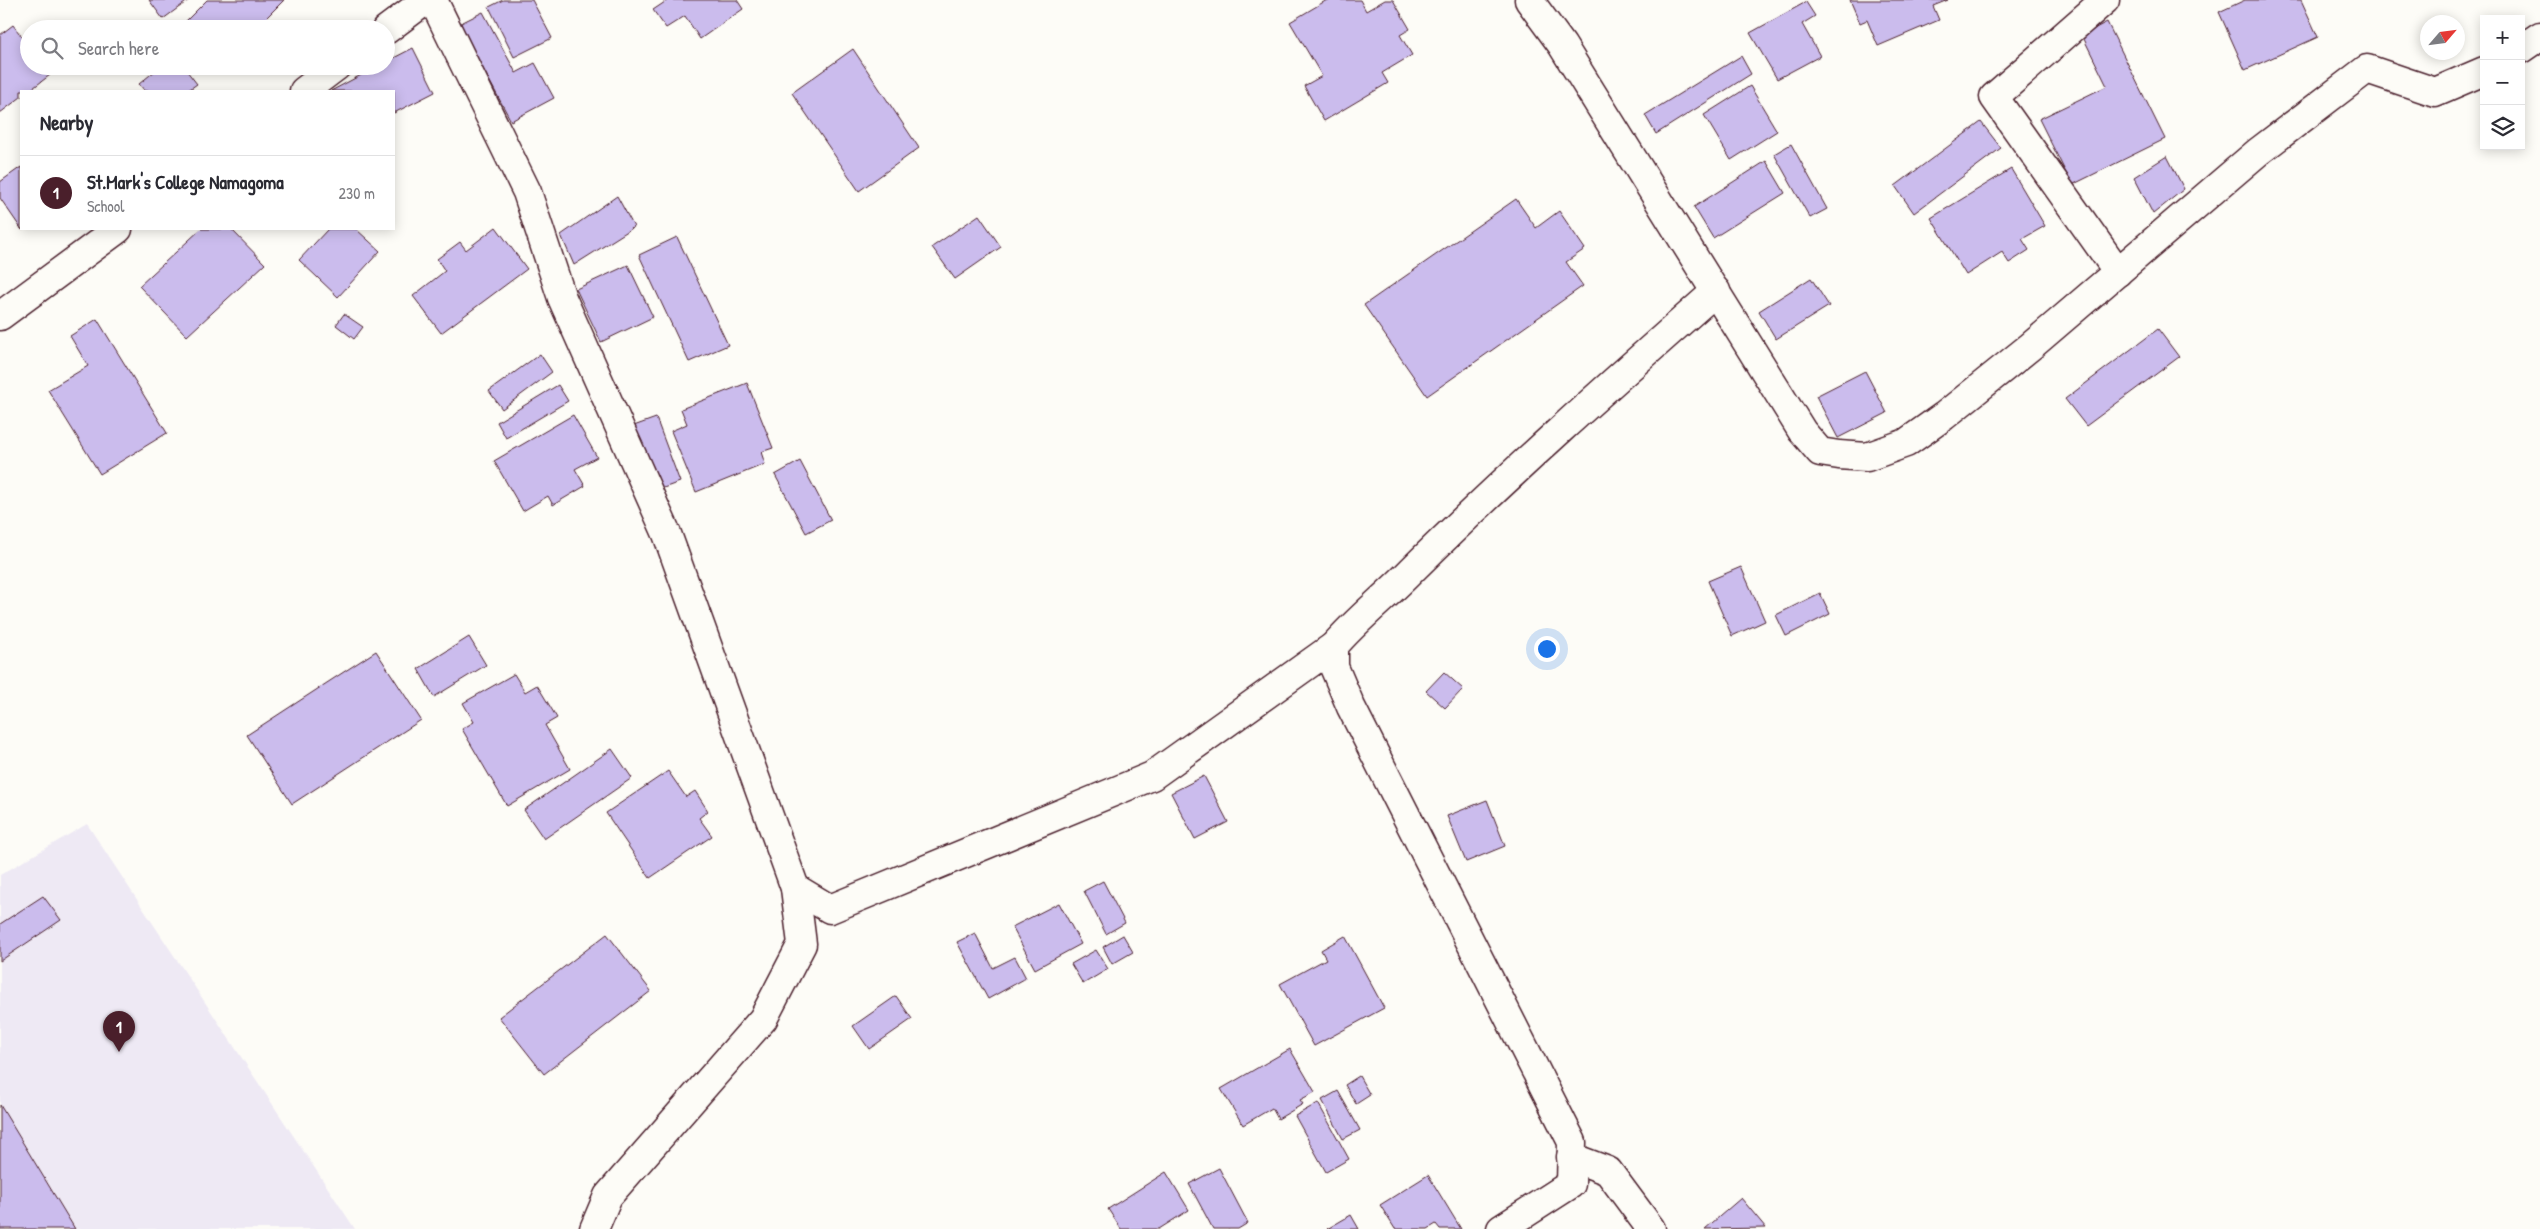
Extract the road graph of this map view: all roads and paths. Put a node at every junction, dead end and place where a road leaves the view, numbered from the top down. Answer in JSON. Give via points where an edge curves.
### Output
{"nodes":[{"id":1,"x":426,"y":0,"type":"edge"},
{"id":2,"x":433,"y":0,"type":"edge"},
{"id":3,"x":1529,"y":0,"type":"edge"},
{"id":4,"x":2105,"y":0,"type":"edge"},
{"id":5,"x":395,"y":23,"type":"edge"},
{"id":6,"x":2540,"y":36,"type":"edge"},
{"id":7,"x":2525,"y":46,"type":"edge"},
{"id":8,"x":2480,"y":73,"type":"edge"},
{"id":9,"x":325,"y":75,"type":"edge"},
{"id":10,"x":305,"y":90,"type":"edge"},
{"id":11,"x":117,"y":230,"type":"edge"},
{"id":12,"x":2118,"y":272,"type":"junction"},
{"id":13,"x":1716,"y":291,"type":"junction"},
{"id":14,"x":0,"y":316,"type":"edge"},
{"id":15,"x":1334,"y":646,"type":"junction"},
{"id":16,"x":795,"y":888,"type":"junction"},
{"id":17,"x":1572,"y":1156,"type":"junction"},
{"id":18,"x":594,"y":1229,"type":"edge"},
{"id":19,"x":1501,"y":1229,"type":"edge"},
{"id":20,"x":1651,"y":1229,"type":"edge"}],
"edges":[{"from":1,"to":5,"type":"street"},
{"from":2,"to":16,"type":"street","via":[[527,192],[562,298],[667,534]]},
{"from":3,"to":13,"type":"street","via":[[1562,45]]},
{"from":4,"to":12,"type":"street","via":[[1994,97]]},
{"from":6,"to":7,"type":"street"},
{"from":8,"to":12,"type":"street","via":[[2435,92],[2367,69],[2258,152]]},
{"from":9,"to":10,"type":"street"},
{"from":11,"to":14,"type":"street"},
{"from":12,"to":13,"type":"street","via":[[1944,416],[1906,443],[1867,457],[1820,452],[1802,431]]},
{"from":13,"to":15,"type":"street","via":[[1488,494]]},
{"from":15,"to":16,"type":"street","via":[[1152,776],[830,909]]},
{"from":15,"to":17,"type":"street","via":[[1334,667],[1351,707],[1572,1142]]},
{"from":16,"to":18,"type":"street","via":[[802,944],[763,1019],[608,1196]]},
{"from":17,"to":19,"type":"street","via":[[1571,1184]]},
{"from":17,"to":20,"type":"street","via":[[1608,1171]]}]}
